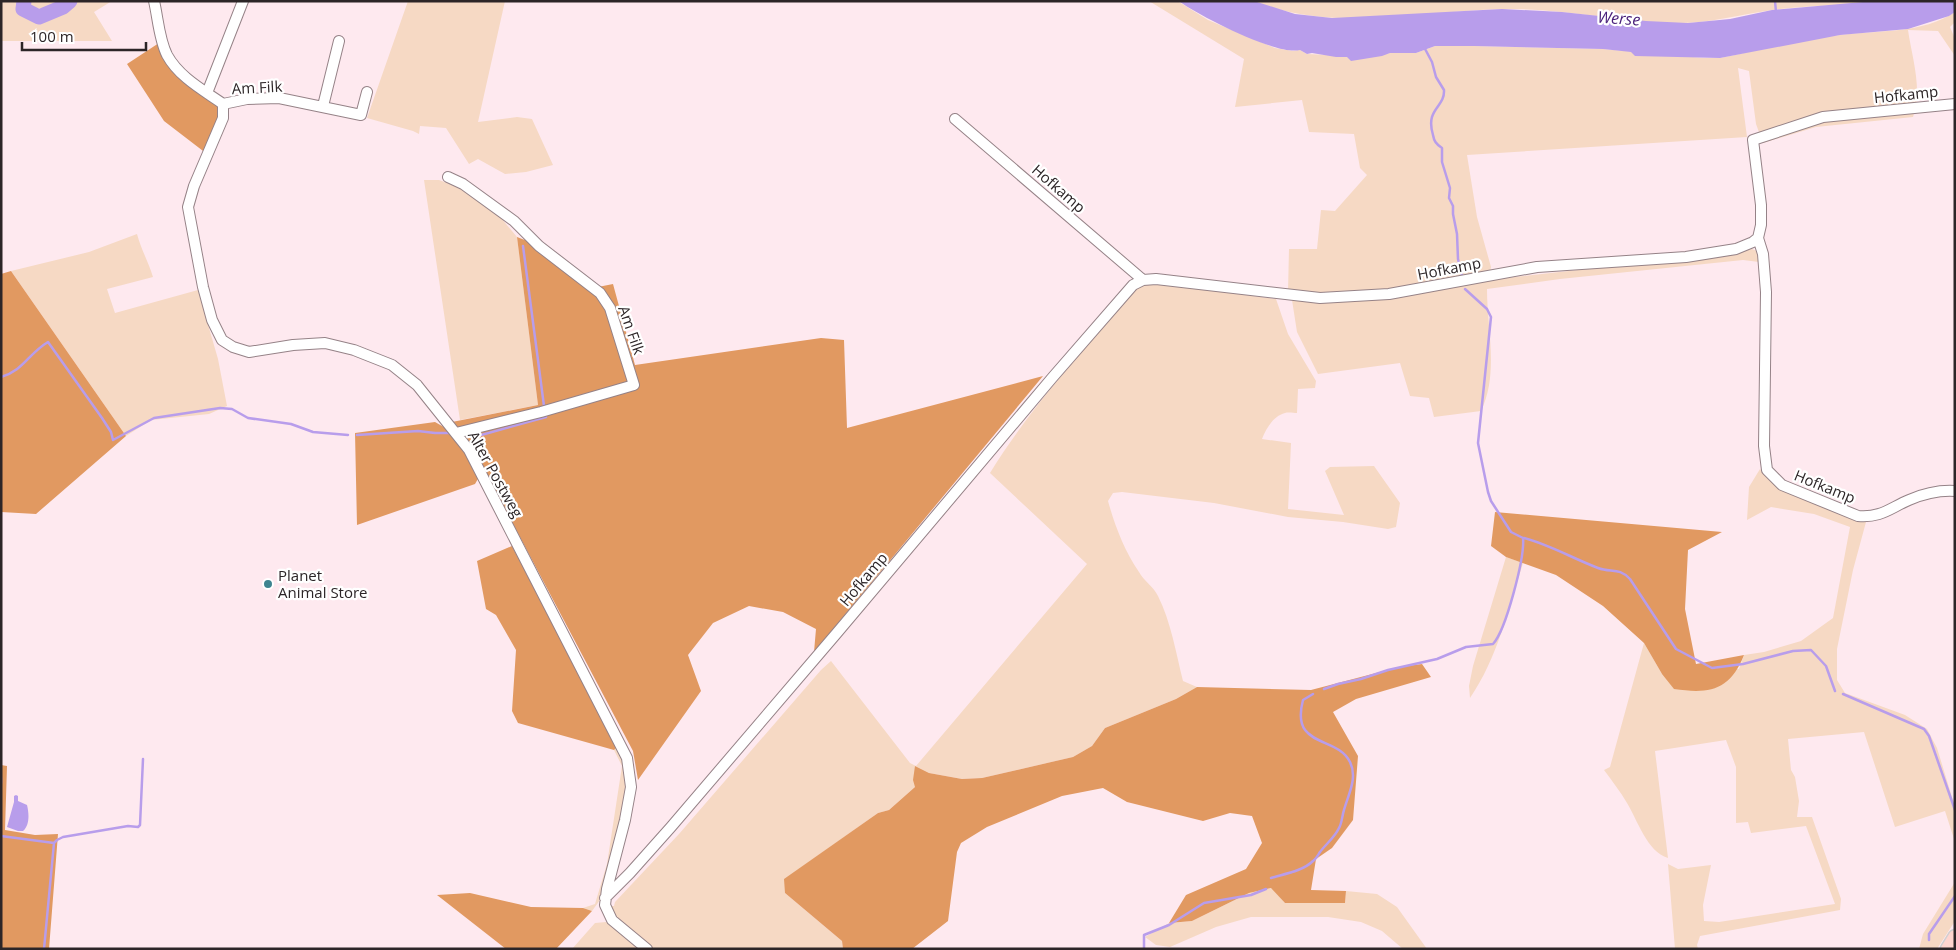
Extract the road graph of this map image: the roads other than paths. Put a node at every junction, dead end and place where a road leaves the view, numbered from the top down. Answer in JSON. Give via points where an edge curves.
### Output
{"nodes":[{"id":1,"x":154,"y":1,"type":"edge"},
{"id":2,"x":243,"y":1,"type":"edge"},
{"id":3,"x":339,"y":41,"type":"dead end"},
{"id":4,"x":367,"y":92,"type":"dead end"},
{"id":5,"x":207,"y":93,"type":"junction"},
{"id":6,"x":223,"y":104,"type":"junction"},
{"id":7,"x":1955,"y":104,"type":"edge"},
{"id":8,"x":323,"y":106,"type":"junction"},
{"id":9,"x":955,"y":119,"type":"dead end"},
{"id":10,"x":448,"y":177,"type":"dead end"},
{"id":11,"x":1758,"y":238,"type":"junction"},
{"id":12,"x":1143,"y":280,"type":"junction"},
{"id":13,"x":456,"y":433,"type":"junction"},
{"id":14,"x":1955,"y":490,"type":"edge"},
{"id":15,"x":605,"y":898,"type":"junction"},
{"id":16,"x":1955,"y":936,"type":"edge"},
{"id":17,"x":647,"y":949,"type":"edge"},
{"id":18,"x":1947,"y":949,"type":"edge"}],
"edges":[{"from":1,"to":5,"type":"street","via":[[167,55],[181,74]]},
{"from":2,"to":5,"type":"street"},
{"from":3,"to":8,"type":"street"},
{"from":4,"to":8,"type":"street","name":"Am Filk","via":[[361,114]]},
{"from":5,"to":6,"type":"street"},
{"from":6,"to":8,"type":"street","name":"Am Filk","via":[[279,98]]},
{"from":6,"to":13,"type":"street","name":"Alter Postweg","via":[[223,118],[188,207],[203,287],[212,320],[222,340],[249,352],[293,344],[325,343],[392,365],[417,384]]},
{"from":7,"to":11,"type":"street","name":"Hofkamp","via":[[1823,117],[1753,140],[1761,205]]},
{"from":9,"to":12,"type":"street","name":"Hofkamp"},
{"from":10,"to":13,"type":"street","name":"Am Filk","via":[[514,221],[539,246],[600,293],[610,308],[634,385]]},
{"from":11,"to":12,"type":"street","name":"Hofkamp","via":[[1746,246],[1717,253],[1537,267],[1379,294],[1320,298]]},
{"from":11,"to":14,"type":"street","name":"Hofkamp","via":[[1764,254],[1765,272],[1764,446],[1767,470],[1782,485],[1858,516],[1880,515],[1927,494]]},
{"from":12,"to":15,"type":"street","name":"Hofkamp","via":[[1124,294],[722,768]]},
{"from":13,"to":15,"type":"street","name":"Alter Postweg","via":[[469,450],[627,758],[631,787],[626,820]]},
{"from":15,"to":17,"type":"street","via":[[604,905],[612,920]]},
{"from":16,"to":18,"type":"main road"}]}
